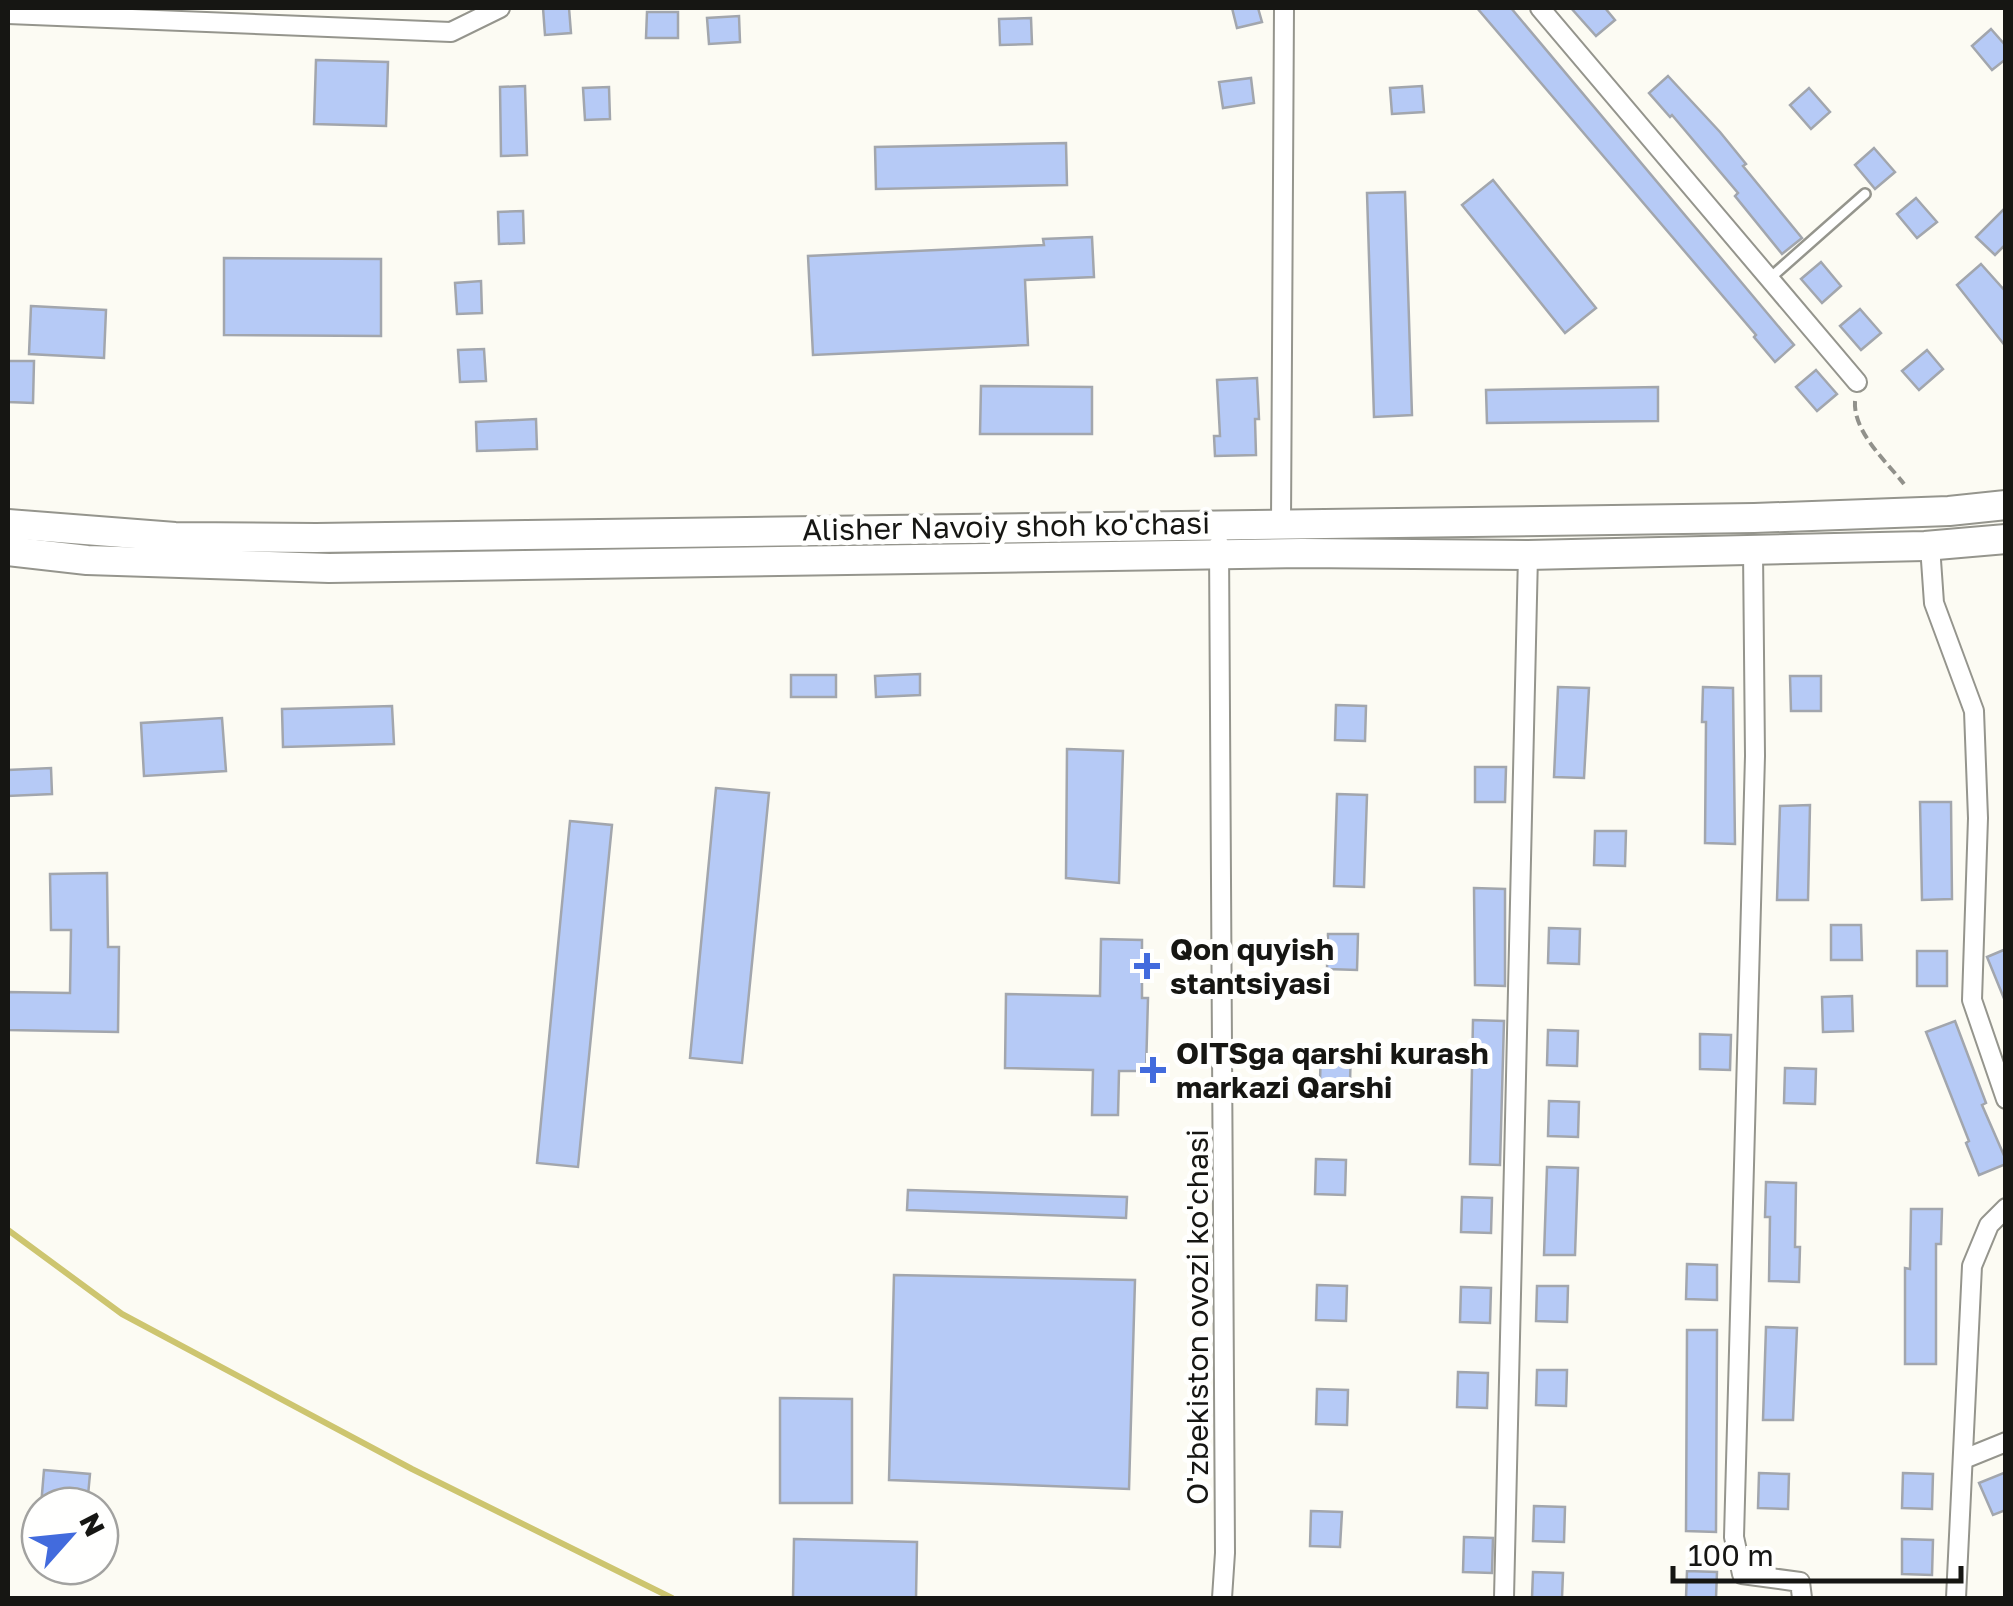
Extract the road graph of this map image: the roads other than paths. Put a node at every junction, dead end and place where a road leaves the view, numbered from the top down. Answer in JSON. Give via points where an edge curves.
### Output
{"nodes":[{"id":1,"x":280,"y":8,"type":"edge"},
{"id":2,"x":500,"y":8,"type":"edge"},
{"id":3,"x":1284,"y":8,"type":"edge"},
{"id":4,"x":1540,"y":8,"type":"edge"},
{"id":5,"x":8,"y":14,"type":"edge"},
{"id":6,"x":267,"y":25,"type":"junction"},
{"id":7,"x":1866,"y":194,"type":"dead end"},
{"id":8,"x":1770,"y":278,"type":"junction"},
{"id":9,"x":1857,"y":382,"type":"road end"},
{"id":10,"x":2006,"y":505,"type":"edge"},
{"id":11,"x":8,"y":524,"type":"edge"},
{"id":12,"x":1282,"y":524,"type":"junction"},
{"id":13,"x":1219,"y":525,"type":"junction"},
{"id":14,"x":2006,"y":539,"type":"edge"},
{"id":15,"x":1930,"y":546,"type":"junction"},
{"id":16,"x":1753,"y":550,"type":"junction"},
{"id":17,"x":8,"y":551,"type":"edge"},
{"id":18,"x":1219,"y":554,"type":"junction"},
{"id":19,"x":1528,"y":555,"type":"junction"},
{"id":20,"x":2006,"y":1098,"type":"edge"},
{"id":21,"x":2006,"y":1208,"type":"edge"},
{"id":22,"x":2006,"y":1442,"type":"edge"},
{"id":23,"x":1964,"y":1458,"type":"junction"},
{"id":24,"x":1222,"y":1598,"type":"edge"},
{"id":25,"x":1504,"y":1598,"type":"edge"},
{"id":26,"x":1802,"y":1598,"type":"edge"},
{"id":27,"x":1956,"y":1598,"type":"edge"}],
"edges":[{"from":1,"to":6,"type":"street"},
{"from":2,"to":6,"type":"street","via":[[452,32]]},
{"from":3,"to":12,"type":"street"},
{"from":4,"to":8,"type":"street"},
{"from":5,"to":6,"type":"street"},
{"from":7,"to":8,"type":"lane"},
{"from":8,"to":9,"type":"street"},
{"from":10,"to":12,"type":"main road","name":"Alisher Navoiy shoh ko'chasi","via":[[1754,518]]},
{"from":11,"to":13,"type":"main road","name":"Alisher Navoiy shoh ko'chasi","via":[[176,537],[316,538]]},
{"from":12,"to":13,"type":"main road","name":"Alisher Navoiy shoh ko'chasi"},
{"from":13,"to":18,"type":"street","name":"O'zbekiston ovozi ko'chasi"},
{"from":14,"to":15,"type":"main road","name":"Alisher Navoiy shoh ko'chasi"},
{"from":15,"to":16,"type":"main road","name":"Alisher Navoiy shoh ko'chasi"},
{"from":15,"to":20,"type":"street","via":[[1934,603],[1974,711],[1972,1000]]},
{"from":16,"to":19,"type":"main road","name":"Alisher Navoiy shoh ko'chasi"},
{"from":16,"to":26,"type":"street","via":[[1755,756],[1734,1537],[1742,1574],[1800,1582]]},
{"from":17,"to":18,"type":"main road","name":"Alisher Navoiy shoh ko'chasi","via":[[329,568]]},
{"from":18,"to":19,"type":"main road","name":"Alisher Navoiy shoh ko'chasi"},
{"from":18,"to":24,"type":"street","name":"O'zbekiston ovozi ko'chasi"},
{"from":19,"to":25,"type":"street"},
{"from":21,"to":23,"type":"street","via":[[1989,1224],[1972,1266]]},
{"from":22,"to":23,"type":"street"},
{"from":23,"to":27,"type":"street"}]}
